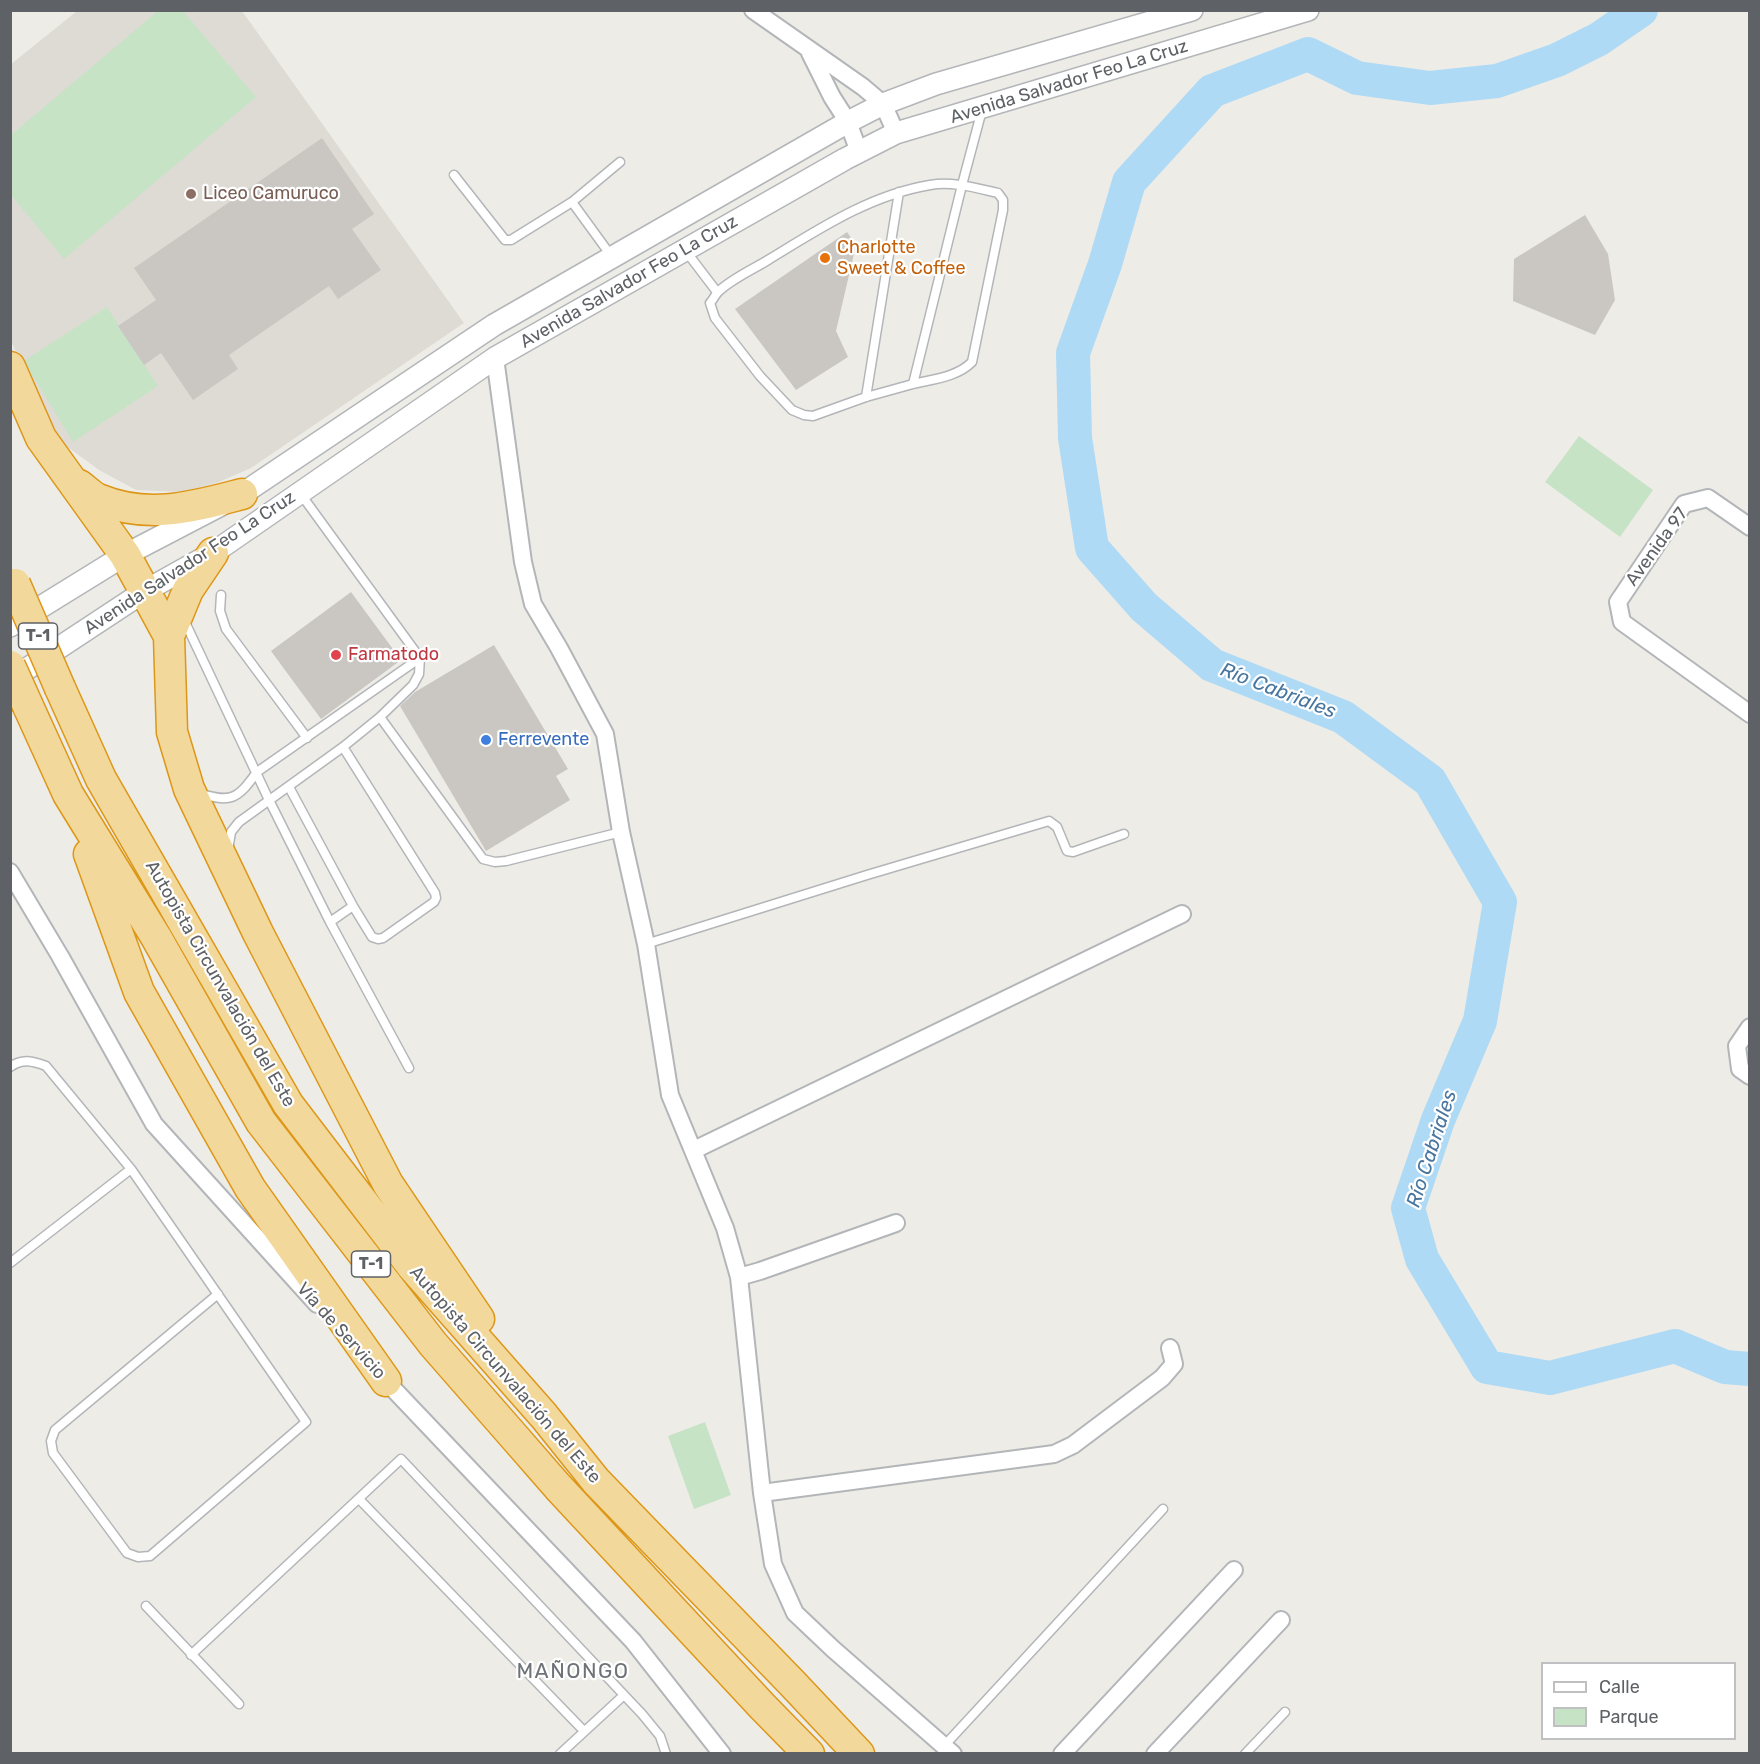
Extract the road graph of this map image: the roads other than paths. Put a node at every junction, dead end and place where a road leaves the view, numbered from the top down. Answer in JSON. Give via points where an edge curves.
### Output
{"nodes":[{"id":1,"x":753,"y":10,"type":"edge"},
{"id":2,"x":1192,"y":10,"type":"edge"},
{"id":3,"x":1308,"y":10,"type":"edge"},
{"id":4,"x":808,"y":50,"type":"junction"},
{"id":5,"x":883,"y":104,"type":"junction"},
{"id":6,"x":983,"y":107,"type":"junction"},
{"id":7,"x":848,"y":122,"type":"junction"},
{"id":8,"x":896,"y":133,"type":"junction"},
{"id":9,"x":859,"y":152,"type":"junction"},
{"id":10,"x":620,"y":162,"type":"dead end"},
{"id":11,"x":454,"y":175,"type":"dead end"},
{"id":12,"x":962,"y":185,"type":"junction"},
{"id":13,"x":899,"y":192,"type":"junction"},
{"id":14,"x":572,"y":202,"type":"junction"},
{"id":15,"x":685,"y":249,"type":"junction"},
{"id":16,"x":612,"y":257,"type":"junction"},
{"id":17,"x":717,"y":292,"type":"junction"},
{"id":18,"x":495,"y":358,"type":"junction"},
{"id":19,"x":10,"y":367,"type":"edge"},
{"id":20,"x":913,"y":384,"type":"junction"},
{"id":21,"x":866,"y":397,"type":"junction"},
{"id":22,"x":68,"y":476,"type":"junction"},
{"id":23,"x":300,"y":493,"type":"junction"},
{"id":24,"x":242,"y":494,"type":"junction"},
{"id":25,"x":1749,"y":527,"type":"edge"},
{"id":26,"x":213,"y":553,"type":"junction"},
{"id":27,"x":125,"y":555,"type":"junction"},
{"id":28,"x":13,"y":577,"type":"edge"},
{"id":29,"x":145,"y":591,"type":"junction"},
{"id":30,"x":221,"y":595,"type":"dead end"},
{"id":31,"x":174,"y":624,"type":"junction"},
{"id":32,"x":10,"y":626,"type":"edge"},
{"id":33,"x":420,"y":658,"type":"junction"},
{"id":34,"x":10,"y":666,"type":"edge"},
{"id":35,"x":10,"y":680,"type":"edge"},
{"id":36,"x":1749,"y":714,"type":"edge"},
{"id":37,"x":380,"y":717,"type":"junction"},
{"id":38,"x":307,"y":738,"type":"junction"},
{"id":39,"x":343,"y":747,"type":"junction"},
{"id":40,"x":257,"y":772,"type":"junction"},
{"id":41,"x":289,"y":787,"type":"junction"},
{"id":42,"x":189,"y":789,"type":"junction"},
{"id":43,"x":68,"y":794,"type":"junction"},
{"id":44,"x":269,"y":800,"type":"junction"},
{"id":45,"x":621,"y":832,"type":"junction"},
{"id":46,"x":1124,"y":834,"type":"dead end"},
{"id":47,"x":226,"y":867,"type":"junction"},
{"id":48,"x":10,"y":872,"type":"edge"},
{"id":49,"x":353,"y":906,"type":"junction"},
{"id":50,"x":1182,"y":914,"type":"dead end"},
{"id":51,"x":330,"y":922,"type":"junction"},
{"id":52,"x":646,"y":944,"type":"junction"},
{"id":53,"x":1749,"y":1027,"type":"edge"},
{"id":54,"x":10,"y":1067,"type":"edge"},
{"id":55,"x":409,"y":1068,"type":"dead end"},
{"id":56,"x":1749,"y":1076,"type":"edge"},
{"id":57,"x":694,"y":1150,"type":"junction"},
{"id":58,"x":131,"y":1169,"type":"junction"},
{"id":59,"x":896,"y":1223,"type":"dead end"},
{"id":60,"x":10,"y":1263,"type":"edge"},
{"id":61,"x":739,"y":1277,"type":"junction"},
{"id":62,"x":218,"y":1294,"type":"junction"},
{"id":63,"x":1170,"y":1348,"type":"dead end"},
{"id":64,"x":386,"y":1381,"type":"junction"},
{"id":65,"x":544,"y":1416,"type":"junction"},
{"id":66,"x":762,"y":1493,"type":"junction"},
{"id":67,"x":359,"y":1498,"type":"junction"},
{"id":68,"x":1163,"y":1509,"type":"dead end"},
{"id":69,"x":1233,"y":1570,"type":"dead end"},
{"id":70,"x":146,"y":1606,"type":"dead end"},
{"id":71,"x":1281,"y":1620,"type":"dead end"},
{"id":72,"x":191,"y":1655,"type":"junction"},
{"id":73,"x":624,"y":1695,"type":"junction"},
{"id":74,"x":239,"y":1704,"type":"dead end"},
{"id":75,"x":1285,"y":1712,"type":"dead end"},
{"id":76,"x":584,"y":1731,"type":"junction"},
{"id":77,"x":949,"y":1750,"type":"edge"},
{"id":78,"x":560,"y":1754,"type":"edge"},
{"id":79,"x":666,"y":1754,"type":"edge"},
{"id":80,"x":722,"y":1754,"type":"edge"},
{"id":81,"x":808,"y":1754,"type":"edge"},
{"id":82,"x":859,"y":1754,"type":"edge"},
{"id":83,"x":1062,"y":1754,"type":"edge"},
{"id":84,"x":1155,"y":1754,"type":"edge"},
{"id":85,"x":1245,"y":1754,"type":"edge"}],
"edges":[{"from":1,"to":4,"type":"street"},
{"from":2,"to":5,"type":"street","name":"Avenida Salvador Feo La Cruz","via":[[936,84]]},
{"from":3,"to":6,"type":"street","name":"Avenida Salvador Feo La Cruz"},
{"from":4,"to":5,"type":"street"},
{"from":4,"to":7,"type":"street"},
{"from":5,"to":7,"type":"street","name":"Avenida Salvador Feo La Cruz"},
{"from":5,"to":8,"type":"street"},
{"from":6,"to":8,"type":"street","name":"Avenida Salvador Feo La Cruz"},
{"from":6,"to":12,"type":"lane"},
{"from":7,"to":9,"type":"street"},
{"from":7,"to":16,"type":"street","name":"Avenida Salvador Feo La Cruz"},
{"from":8,"to":9,"type":"street","name":"Avenida Salvador Feo La Cruz"},
{"from":9,"to":15,"type":"street","name":"Avenida Salvador Feo La Cruz"},
{"from":10,"to":14,"type":"lane"},
{"from":11,"to":14,"type":"lane","via":[[505,240]]},
{"from":12,"to":13,"type":"lane","via":[[931,184]]},
{"from":12,"to":20,"type":"lane"},
{"from":12,"to":20,"type":"lane","via":[[998,193],[1003,200],[972,362],[957,374]]},
{"from":13,"to":17,"type":"lane","via":[[823,227]]},
{"from":13,"to":21,"type":"lane"},
{"from":14,"to":16,"type":"lane"},
{"from":15,"to":17,"type":"lane"},
{"from":15,"to":18,"type":"street","name":"Avenida Salvador Feo La Cruz"},
{"from":16,"to":24,"type":"street","name":"Avenida Salvador Feo La Cruz","via":[[494,325]]},
{"from":17,"to":21,"type":"lane","via":[[710,303],[715,318],[792,410],[813,416]]},
{"from":18,"to":23,"type":"street","name":"Avenida Salvador Feo La Cruz"},
{"from":18,"to":45,"type":"street","via":[[523,562],[533,604],[605,734]]},
{"from":19,"to":22,"type":"highway","via":[[41,438]]},
{"from":20,"to":21,"type":"lane"},
{"from":22,"to":24,"type":"highway","via":[[97,498],[142,511],[186,508]]},
{"from":22,"to":27,"type":"highway"},
{"from":23,"to":26,"type":"street","name":"Avenida Salvador Feo La Cruz"},
{"from":23,"to":33,"type":"lane"},
{"from":24,"to":27,"type":"street","name":"Avenida Salvador Feo La Cruz"},
{"from":25,"to":36,"type":"street","name":"Avenida 97","via":[[1708,498],[1684,504],[1618,602],[1622,622]]},
{"from":26,"to":29,"type":"street","name":"Avenida Salvador Feo La Cruz"},
{"from":26,"to":31,"type":"highway","via":[[188,590]]},
{"from":27,"to":29,"type":"highway"},
{"from":27,"to":32,"type":"street","name":"Avenida Salvador Feo La Cruz"},
{"from":28,"to":65,"type":"highway","name":"Autopista Circunvalación del Este","number":"T-1","bridge":true,"via":[[101,779],[288,1104],[411,1265]]},
{"from":29,"to":31,"type":"highway"},
{"from":29,"to":35,"type":"street","name":"Avenida Salvador Feo La Cruz"},
{"from":30,"to":38,"type":"lane","via":[[220,611],[226,629]]},
{"from":31,"to":40,"type":"lane"},
{"from":31,"to":42,"type":"highway","via":[[171,732]]},
{"from":33,"to":37,"type":"lane","via":[[419,674],[413,685]]},
{"from":33,"to":38,"type":"lane"},
{"from":34,"to":43,"type":"highway","name":"Autopista Circunvalación del Este","number":"T-1","bridge":true},
{"from":37,"to":39,"type":"lane"},
{"from":37,"to":45,"type":"lane","via":[[483,859],[506,861]]},
{"from":38,"to":40,"type":"lane"},
{"from":39,"to":41,"type":"lane"},
{"from":39,"to":49,"type":"lane","via":[[436,898],[378,939],[372,937]]},
{"from":40,"to":42,"type":"lane","via":[[234,797],[218,799]]},
{"from":40,"to":44,"type":"lane"},
{"from":41,"to":44,"type":"lane"},
{"from":41,"to":49,"type":"lane"},
{"from":42,"to":47,"type":"highway"},
{"from":43,"to":64,"type":"highway","via":[[139,992],[250,1188]]},
{"from":43,"to":81,"type":"highway","name":"Autopista Circunvalación del Este","number":"T-1","via":[[156,937],[261,1122],[433,1344],[501,1423]]},
{"from":44,"to":47,"type":"lane","via":[[231,832]]},
{"from":44,"to":51,"type":"lane"},
{"from":45,"to":52,"type":"street"},
{"from":46,"to":52,"type":"lane","via":[[1073,852],[1067,850],[1058,827],[1049,821]]},
{"from":47,"to":65,"type":"highway","via":[[388,1184]]},
{"from":48,"to":64,"type":"street","name":"Vía de Servicio","via":[[154,1124]]},
{"from":49,"to":51,"type":"lane"},
{"from":50,"to":57,"type":"street"},
{"from":51,"to":55,"type":"lane"},
{"from":52,"to":57,"type":"street","via":[[670,1095]]},
{"from":53,"to":56,"type":"street","via":[[1737,1046],[1740,1069]]},
{"from":54,"to":58,"type":"lane","via":[[30,1060],[46,1066]]},
{"from":57,"to":61,"type":"street","via":[[725,1228]]},
{"from":58,"to":60,"type":"lane"},
{"from":58,"to":62,"type":"lane"},
{"from":59,"to":61,"type":"street"},
{"from":61,"to":66,"type":"street"},
{"from":62,"to":62,"type":"lane","via":[[55,1430],[51,1441],[53,1453],[127,1553],[138,1557],[150,1556],[306,1422]]},
{"from":63,"to":66,"type":"street","via":[[1174,1364],[1162,1378],[1073,1445],[1054,1454]]},
{"from":64,"to":80,"type":"street","name":"Vía de Servicio","via":[[633,1641]]},
{"from":65,"to":82,"type":"highway","name":"Autopista Circunvalación del Este","number":"T-1","via":[[596,1481]]},
{"from":66,"to":77,"type":"street","via":[[773,1564],[795,1613]]},
{"from":67,"to":72,"type":"lane"},
{"from":67,"to":73,"type":"lane","via":[[401,1459]]},
{"from":67,"to":76,"type":"lane"},
{"from":68,"to":77,"type":"lane"},
{"from":69,"to":83,"type":"street"},
{"from":70,"to":72,"type":"lane"},
{"from":71,"to":84,"type":"street"},
{"from":72,"to":74,"type":"lane"},
{"from":73,"to":76,"type":"lane"},
{"from":73,"to":79,"type":"lane","via":[[660,1736]]},
{"from":75,"to":85,"type":"lane"},
{"from":76,"to":78,"type":"lane"}]}
